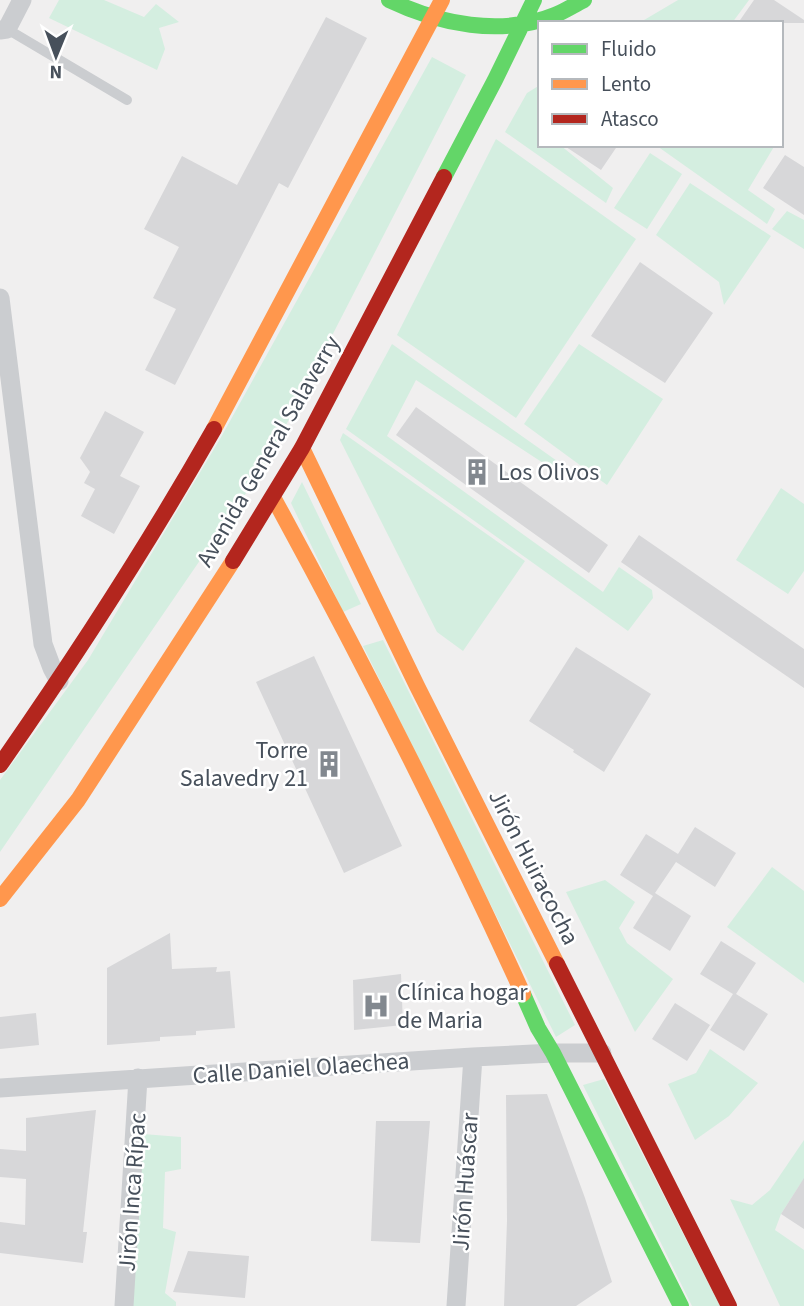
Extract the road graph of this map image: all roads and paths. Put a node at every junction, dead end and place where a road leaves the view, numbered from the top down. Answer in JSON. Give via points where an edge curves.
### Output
{"nodes":[{"id":1,"x":22,"y":0,"type":"edge"},
{"id":2,"x":389,"y":0,"type":"edge"},
{"id":3,"x":442,"y":0,"type":"edge"},
{"id":4,"x":534,"y":0,"type":"edge"},
{"id":5,"x":584,"y":0,"type":"edge"},
{"id":6,"x":433,"y":17,"type":"junction"},
{"id":7,"x":523,"y":23,"type":"junction"},
{"id":8,"x":4,"y":29,"type":"edge"},
{"id":9,"x":127,"y":100,"type":"dead end"},
{"id":10,"x":0,"y":298,"type":"edge"},
{"id":11,"x":302,"y":448,"type":"junction"},
{"id":12,"x":273,"y":497,"type":"junction"},
{"id":13,"x":365,"y":625,"type":"junction"},
{"id":14,"x":59,"y":681,"type":"junction"},
{"id":15,"x":0,"y":765,"type":"edge"},
{"id":16,"x":0,"y":900,"type":"edge"},
{"id":17,"x":552,"y":1053,"type":"junction"},
{"id":18,"x":602,"y":1053,"type":"junction"},
{"id":19,"x":474,"y":1057,"type":"junction"},
{"id":20,"x":138,"y":1078,"type":"junction"},
{"id":21,"x":0,"y":1088,"type":"edge"},
{"id":22,"x":124,"y":1306,"type":"edge"},
{"id":23,"x":456,"y":1306,"type":"edge"},
{"id":24,"x":681,"y":1306,"type":"edge"},
{"id":25,"x":729,"y":1306,"type":"edge"}],
"edges":[{"from":1,"to":8,"type":"street"},
{"from":2,"to":6,"type":"main road"},
{"from":3,"to":6,"type":"main road"},
{"from":4,"to":7,"type":"main road","name":"Avenida General Salaverry"},
{"from":5,"to":7,"type":"main road","via":[[556,15]]},
{"from":6,"to":7,"type":"main road","via":[[477,24]]},
{"from":6,"to":14,"type":"main road","via":[[213,431]]},
{"from":7,"to":11,"type":"main road","name":"Avenida General Salaverry"},
{"from":8,"to":9,"type":"lane"},
{"from":10,"to":14,"type":"street","via":[[44,644]]},
{"from":11,"to":12,"type":"main road","name":"Avenida General Salaverry"},
{"from":11,"to":13,"type":"main road","name":"Jirón Huiracocha"},
{"from":12,"to":13,"type":"main road","name":"Jirón Huiracocha"},
{"from":12,"to":16,"type":"main road","name":"Avenida General Salaverry","via":[[78,800]]},
{"from":13,"to":17,"type":"main road","name":"Jirón Huiracocha","via":[[494,931]]},
{"from":13,"to":18,"type":"main road","name":"Jirón Huiracocha"},
{"from":14,"to":15,"type":"main road"},
{"from":17,"to":18,"type":"street","name":"Calle Daniel Olaechea"},
{"from":17,"to":19,"type":"street","name":"Calle Daniel Olaechea"},
{"from":17,"to":24,"type":"main road","name":"Jirón Huiracocha"},
{"from":18,"to":25,"type":"main road","name":"Jirón Huiracocha"},
{"from":19,"to":20,"type":"street","name":"Calle Daniel Olaechea"},
{"from":19,"to":23,"type":"street","name":"Jirón Huáscar"},
{"from":20,"to":21,"type":"street","name":"Calle Daniel Olaechea"},
{"from":20,"to":22,"type":"street","name":"Jirón Inca Rípac"}]}
